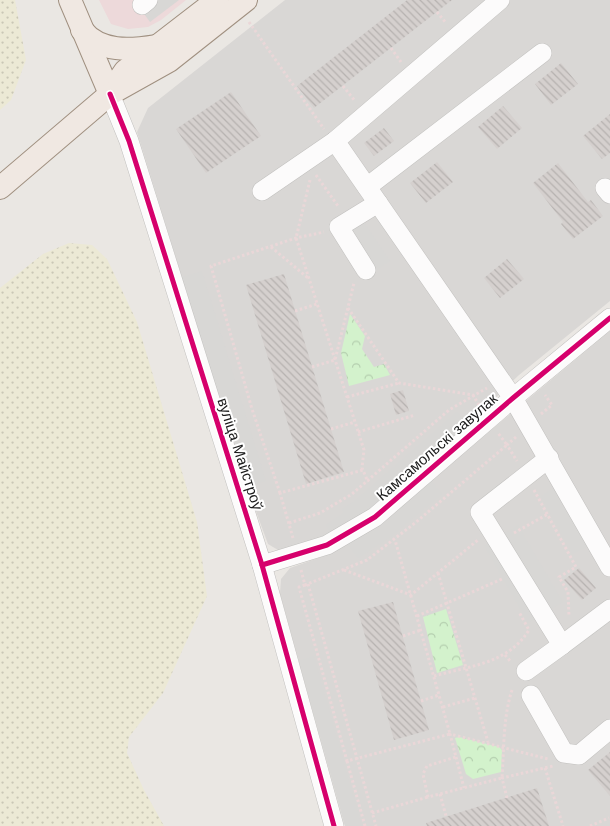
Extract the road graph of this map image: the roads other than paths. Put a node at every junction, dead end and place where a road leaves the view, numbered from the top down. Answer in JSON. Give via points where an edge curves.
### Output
{"nodes":[{"id":1,"x":70,"y":0,"type":"edge"},
{"id":2,"x":217,"y":0,"type":"edge"},
{"id":3,"x":246,"y":0,"type":"edge"},
{"id":4,"x":500,"y":0,"type":"edge"},
{"id":5,"x":80,"y":27,"type":"junction"},
{"id":6,"x":156,"y":46,"type":"junction"},
{"id":7,"x":542,"y":53,"type":"dead end"},
{"id":8,"x":110,"y":94,"type":"junction"},
{"id":9,"x":331,"y":138,"type":"junction"},
{"id":10,"x":367,"y":187,"type":"junction"},
{"id":11,"x":0,"y":188,"type":"edge"},
{"id":12,"x":262,"y":191,"type":"dead end"},
{"id":13,"x":378,"y":203,"type":"junction"},
{"id":14,"x":361,"y":275,"type":"road end"},
{"id":15,"x":610,"y":318,"type":"edge"},
{"id":16,"x":513,"y":398,"type":"junction"},
{"id":17,"x":549,"y":458,"type":"junction"},
{"id":18,"x":262,"y":565,"type":"junction"},
{"id":19,"x":610,"y":567,"type":"edge"},
{"id":20,"x":610,"y":609,"type":"edge"},
{"id":21,"x":566,"y":642,"type":"junction"},
{"id":22,"x":520,"y":668,"type":"road end"},
{"id":23,"x":531,"y":695,"type":"dead end"},
{"id":24,"x":610,"y":729,"type":"edge"},
{"id":25,"x":334,"y":826,"type":"edge"}],
"edges":[{"from":1,"to":5,"type":"main road"},
{"from":2,"to":6,"type":"main road"},
{"from":3,"to":8,"type":"main road","via":[[170,61]]},
{"from":4,"to":9,"type":"street"},
{"from":5,"to":6,"type":"main road","via":[[98,43],[120,50]]},
{"from":5,"to":8,"type":"main road"},
{"from":6,"to":8,"type":"main road","via":[[125,71]]},
{"from":7,"to":10,"type":"street"},
{"from":8,"to":11,"type":"main road"},
{"from":8,"to":18,"type":"street","name":"вуліца Майстроў","via":[[128,141]]},
{"from":9,"to":10,"type":"street"},
{"from":9,"to":12,"type":"street"},
{"from":10,"to":13,"type":"street"},
{"from":13,"to":14,"type":"street","via":[[334,230]]},
{"from":13,"to":16,"type":"street"},
{"from":15,"to":16,"type":"street","name":"Камсамольскі завулак"},
{"from":16,"to":17,"type":"street"},
{"from":16,"to":18,"type":"street","name":"Камсамольскі завулак","via":[[375,518],[328,545]]},
{"from":17,"to":19,"type":"street"},
{"from":17,"to":21,"type":"street","via":[[480,512],[488,540],[509,576]]},
{"from":18,"to":25,"type":"street","name":"вуліца Майстроў"},
{"from":20,"to":21,"type":"street"},
{"from":21,"to":22,"type":"street"},
{"from":23,"to":24,"type":"street","via":[[564,753],[579,754]]}]}
